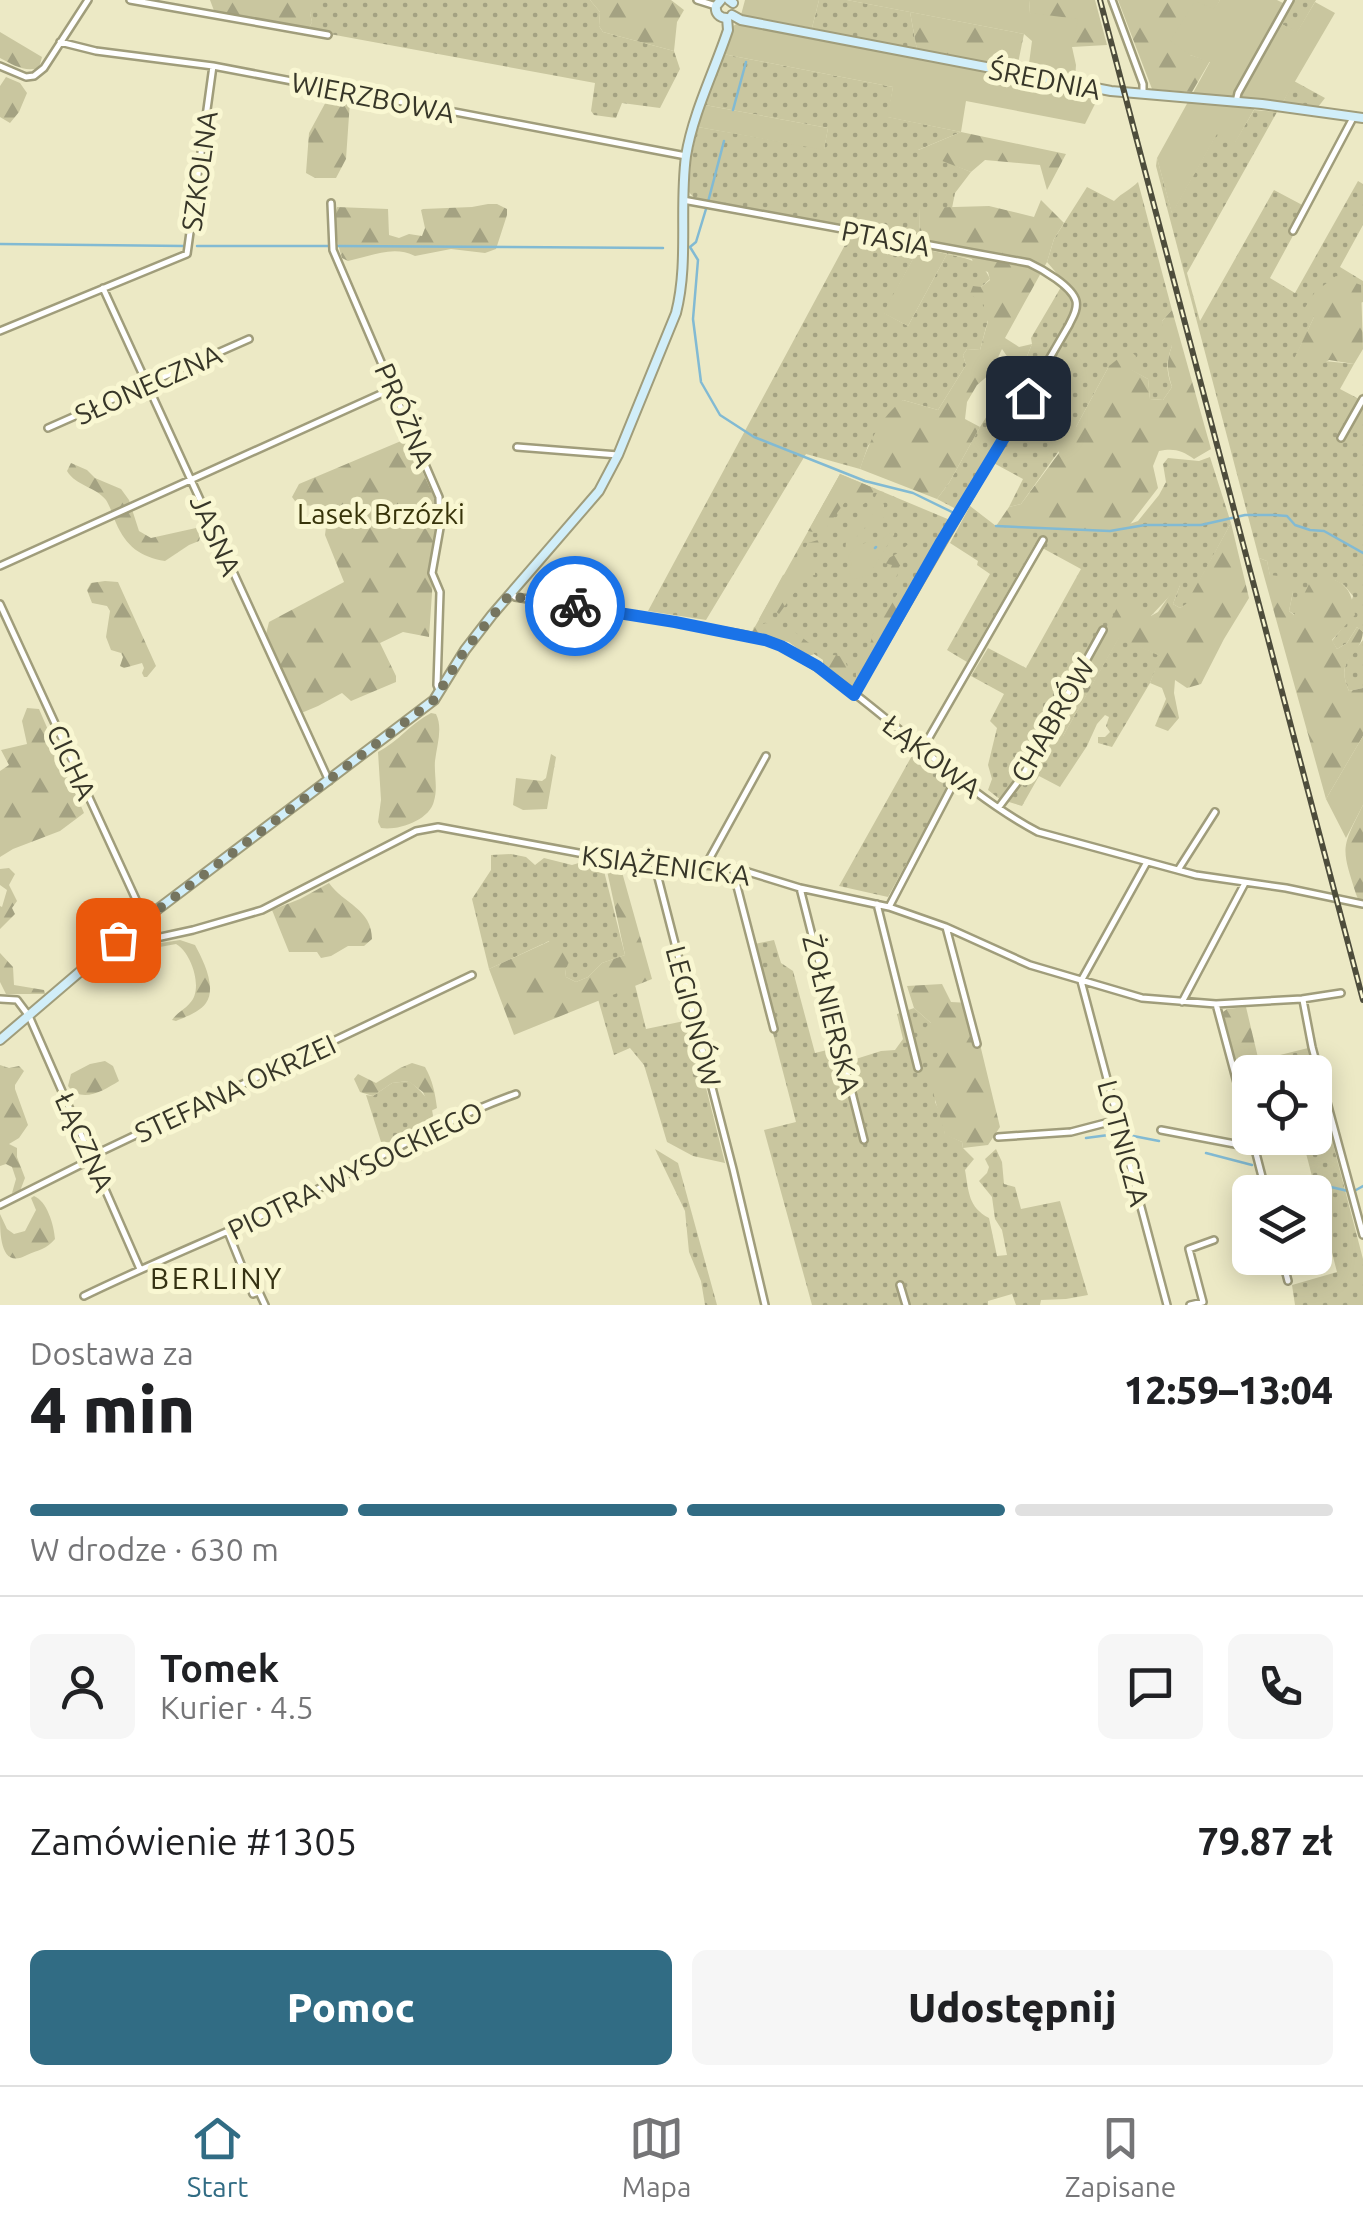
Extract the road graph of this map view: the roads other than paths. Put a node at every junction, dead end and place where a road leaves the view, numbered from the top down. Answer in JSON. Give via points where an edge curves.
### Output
{"nodes":[{"id":1,"x":88,"y":0,"type":"edge"},
{"id":2,"x":130,"y":0,"type":"edge"},
{"id":3,"x":697,"y":0,"type":"edge"},
{"id":4,"x":1112,"y":0,"type":"edge"},
{"id":5,"x":1290,"y":0,"type":"edge"},
{"id":6,"x":732,"y":1,"type":"edge"},
{"id":7,"x":718,"y":3,"type":"edge"},
{"id":8,"x":729,"y":16,"type":"junction"},
{"id":9,"x":328,"y":35,"type":"dead end"},
{"id":10,"x":60,"y":42,"type":"junction"},
{"id":11,"x":0,"y":66,"type":"edge"},
{"id":12,"x":213,"y":66,"type":"junction"},
{"id":13,"x":1143,"y":94,"type":"junction"},
{"id":14,"x":1236,"y":102,"type":"junction"},
{"id":15,"x":1358,"y":117,"type":"edge"},
{"id":16,"x":686,"y":156,"type":"junction"},
{"id":17,"x":683,"y":200,"type":"junction"},
{"id":18,"x":331,"y":203,"type":"dead end"},
{"id":19,"x":1293,"y":231,"type":"dead end"},
{"id":20,"x":103,"y":288,"type":"junction"},
{"id":21,"x":0,"y":331,"type":"edge"},
{"id":22,"x":249,"y":339,"type":"dead end"},
{"id":23,"x":147,"y":385,"type":"junction"},
{"id":24,"x":394,"y":388,"type":"junction"},
{"id":25,"x":1363,"y":398,"type":"edge"},
{"id":26,"x":48,"y":428,"type":"dead end"},
{"id":27,"x":1341,"y":438,"type":"dead end"},
{"id":28,"x":517,"y":447,"type":"dead end"},
{"id":29,"x":618,"y":455,"type":"junction"},
{"id":30,"x":191,"y":480,"type":"junction"},
{"id":31,"x":1043,"y":540,"type":"dead end"},
{"id":32,"x":0,"y":566,"type":"edge"},
{"id":33,"x":511,"y":593,"type":"junction"},
{"id":34,"x":0,"y":604,"type":"edge"},
{"id":35,"x":1104,"y":630,"type":"dead end"},
{"id":36,"x":441,"y":691,"type":"junction"},
{"id":37,"x":854,"y":695,"type":"junction"},
{"id":38,"x":923,"y":748,"type":"junction"},
{"id":39,"x":766,"y":756,"type":"dead end"},
{"id":40,"x":957,"y":777,"type":"junction"},
{"id":41,"x":329,"y":781,"type":"junction"},
{"id":42,"x":999,"y":807,"type":"junction"},
{"id":43,"x":1215,"y":812,"type":"dead end"},
{"id":44,"x":654,"y":862,"type":"junction"},
{"id":45,"x":1147,"y":862,"type":"junction"},
{"id":46,"x":706,"y":865,"type":"junction"},
{"id":47,"x":732,"y":867,"type":"junction"},
{"id":48,"x":1178,"y":870,"type":"junction"},
{"id":49,"x":1245,"y":882,"type":"junction"},
{"id":50,"x":800,"y":888,"type":"junction"},
{"id":51,"x":877,"y":904,"type":"junction"},
{"id":52,"x":1363,"y":904,"type":"edge"},
{"id":53,"x":889,"y":907,"type":"junction"},
{"id":54,"x":145,"y":919,"type":"junction"},
{"id":55,"x":946,"y":927,"type":"junction"},
{"id":56,"x":118,"y":940,"type":"junction"},
{"id":57,"x":472,"y":976,"type":"dead end"},
{"id":58,"x":1081,"y":981,"type":"junction"},
{"id":59,"x":1341,"y":992,"type":"dead end"},
{"id":60,"x":0,"y":998,"type":"edge"},
{"id":61,"x":1302,"y":1000,"type":"junction"},
{"id":62,"x":1182,"y":1002,"type":"junction"},
{"id":63,"x":1216,"y":1004,"type":"junction"},
{"id":64,"x":29,"y":1016,"type":"junction"},
{"id":65,"x":774,"y":1029,"type":"dead end"},
{"id":66,"x":0,"y":1040,"type":"edge"},
{"id":67,"x":977,"y":1044,"type":"dead end"},
{"id":68,"x":1232,"y":1063,"type":"edge"},
{"id":69,"x":918,"y":1068,"type":"dead end"},
{"id":70,"x":516,"y":1094,"type":"dead end"},
{"id":71,"x":1118,"y":1120,"type":"junction"},
{"id":72,"x":1161,"y":1130,"type":"dead end"},
{"id":73,"x":998,"y":1137,"type":"dead end"},
{"id":74,"x":864,"y":1140,"type":"dead end"},
{"id":75,"x":1232,"y":1143,"type":"edge"},
{"id":76,"x":92,"y":1157,"type":"junction"},
{"id":77,"x":0,"y":1204,"type":"edge"},
{"id":78,"x":228,"y":1232,"type":"junction"},
{"id":79,"x":1363,"y":1234,"type":"edge"},
{"id":80,"x":1214,"y":1240,"type":"dead end"},
{"id":81,"x":140,"y":1269,"type":"junction"},
{"id":82,"x":1286,"y":1275,"type":"edge"},
{"id":83,"x":1288,"y":1281,"type":"dead end"},
{"id":84,"x":900,"y":1285,"type":"dead end"},
{"id":85,"x":84,"y":1296,"type":"dead end"},
{"id":86,"x":265,"y":1305,"type":"edge"},
{"id":87,"x":765,"y":1305,"type":"edge"},
{"id":88,"x":906,"y":1305,"type":"edge"},
{"id":89,"x":1167,"y":1305,"type":"edge"},
{"id":90,"x":1190,"y":1305,"type":"edge"}],
"edges":[{"from":1,"to":10,"type":"street"},
{"from":2,"to":9,"type":"street"},
{"from":3,"to":7,"type":"street"},
{"from":4,"to":13,"type":"street"},
{"from":5,"to":14,"type":"street"},
{"from":6,"to":8,"type":"street"},
{"from":7,"to":8,"type":"street","via":[[718,15]]},
{"from":8,"to":13,"type":"street","name":"ŚREDNIA"},
{"from":8,"to":16,"type":"street"},
{"from":10,"to":11,"type":"street","via":[[34,76]]},
{"from":10,"to":12,"type":"street","name":"WIERZBOWA"},
{"from":12,"to":16,"type":"street","name":"WIERZBOWA"},
{"from":12,"to":20,"type":"street","name":"SZKOLNA","via":[[186,254]]},
{"from":13,"to":14,"type":"street","name":"ŚREDNIA"},
{"from":14,"to":15,"type":"street","name":"ŚREDNIA"},
{"from":15,"to":19,"type":"street"},
{"from":16,"to":17,"type":"street"},
{"from":17,"to":29,"type":"street","via":[[676,313]]},
{"from":17,"to":37,"type":"street","name":"PTASIA","via":[[1029,263],[1076,301],[1069,326]]},
{"from":18,"to":24,"type":"street","name":"PRÓŻNA","via":[[333,250]]},
{"from":20,"to":21,"type":"street","name":"SZKOLNA"},
{"from":20,"to":23,"type":"street","name":"JASNA"},
{"from":22,"to":23,"type":"street","name":"SŁONECZNA"},
{"from":23,"to":26,"type":"street","name":"SŁONECZNA"},
{"from":23,"to":30,"type":"street","name":"JASNA"},
{"from":24,"to":30,"type":"street"},
{"from":24,"to":36,"type":"street","name":"PRÓŻNA","via":[[440,496],[432,572],[440,592]]},
{"from":25,"to":27,"type":"street"},
{"from":28,"to":29,"type":"street"},
{"from":29,"to":33,"type":"street","via":[[591,502]]},
{"from":30,"to":32,"type":"street"},
{"from":30,"to":41,"type":"street","name":"JASNA"},
{"from":31,"to":38,"type":"street"},
{"from":33,"to":36,"type":"street"},
{"from":33,"to":37,"type":"street","name":"ŁĄKOWA","via":[[765,640],[817,666]]},
{"from":34,"to":54,"type":"street","name":"CICHA"},
{"from":35,"to":42,"type":"street","name":"CHABRÓW"},
{"from":36,"to":41,"type":"street"},
{"from":37,"to":38,"type":"street","name":"ŁĄKOWA"},
{"from":38,"to":40,"type":"street","name":"ŁĄKOWA"},
{"from":39,"to":46,"type":"street"},
{"from":40,"to":42,"type":"street","name":"ŁĄKOWA"},
{"from":40,"to":53,"type":"street"},
{"from":41,"to":54,"type":"street"},
{"from":42,"to":45,"type":"street","name":"ŁĄKOWA","via":[[1038,832]]},
{"from":43,"to":48,"type":"street"},
{"from":44,"to":46,"type":"street","name":"KSIĄŻENICKA"},
{"from":44,"to":56,"type":"street","name":"KSIĄŻENICKA","via":[[426,828],[247,916],[124,945]]},
{"from":44,"to":87,"type":"street","name":"LEGIONÓW"},
{"from":45,"to":48,"type":"street","name":"ŁĄKOWA"},
{"from":45,"to":58,"type":"street"},
{"from":46,"to":47,"type":"street","name":"KSIĄŻENICKA"},
{"from":47,"to":50,"type":"street","name":"KSIĄŻENICKA"},
{"from":47,"to":65,"type":"street"},
{"from":48,"to":49,"type":"street","name":"ŁĄKOWA"},
{"from":49,"to":52,"type":"street","name":"ŁĄKOWA"},
{"from":49,"to":62,"type":"street"},
{"from":50,"to":51,"type":"street","name":"KSIĄŻENICKA"},
{"from":50,"to":74,"type":"street","name":"ŻOŁNIERSKA"},
{"from":51,"to":53,"type":"street","name":"KSIĄŻENICKA"},
{"from":51,"to":69,"type":"street"},
{"from":53,"to":55,"type":"street","name":"KSIĄŻENICKA"},
{"from":54,"to":56,"type":"street"},
{"from":55,"to":58,"type":"street","name":"KSIĄŻENICKA"},
{"from":55,"to":67,"type":"street"},
{"from":56,"to":64,"type":"street"},
{"from":57,"to":76,"type":"street","name":"STEFANA OKRZEI"},
{"from":58,"to":62,"type":"street","name":"KSIĄŻENICKA"},
{"from":58,"to":71,"type":"street","name":"LOTNICZA"},
{"from":59,"to":61,"type":"street","name":"KSIĄŻENICKA"},
{"from":60,"to":64,"type":"street","via":[[17,1000]]},
{"from":61,"to":63,"type":"street","name":"KSIĄŻENICKA"},
{"from":61,"to":79,"type":"street"},
{"from":62,"to":63,"type":"street","name":"KSIĄŻENICKA"},
{"from":63,"to":68,"type":"street"},
{"from":64,"to":66,"type":"street"},
{"from":64,"to":76,"type":"street","name":"ŁĄCZNA"},
{"from":70,"to":78,"type":"street","name":"PIOTRA WYSOCKIEGO"},
{"from":71,"to":73,"type":"street","via":[[1070,1132]]},
{"from":71,"to":89,"type":"street","name":"LOTNICZA"},
{"from":72,"to":75,"type":"street"},
{"from":76,"to":77,"type":"street","name":"STEFANA OKRZEI"},
{"from":76,"to":81,"type":"street","name":"ŁĄCZNA"},
{"from":78,"to":81,"type":"street","name":"PIOTRA WYSOCKIEGO"},
{"from":78,"to":86,"type":"street"},
{"from":80,"to":90,"type":"street","via":[[1188,1249],[1203,1302]]},
{"from":81,"to":85,"type":"street","name":"PIOTRA WYSOCKIEGO"},
{"from":82,"to":83,"type":"street"},
{"from":84,"to":88,"type":"street"}]}
